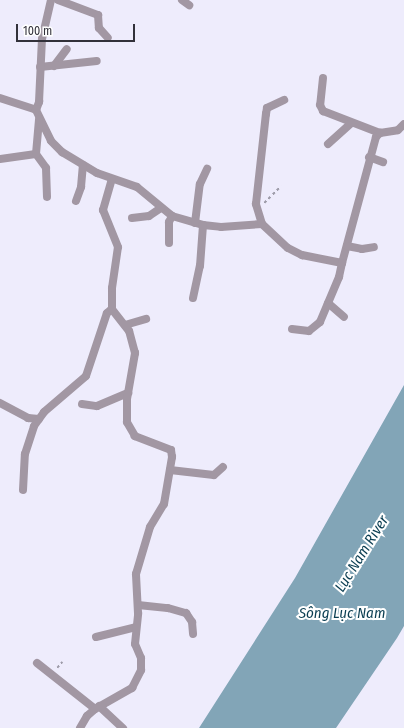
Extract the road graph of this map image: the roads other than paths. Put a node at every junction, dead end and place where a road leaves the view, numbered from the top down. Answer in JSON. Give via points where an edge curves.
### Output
{"nodes":[{"id":1,"x":52,"y":0,"type":"edge"},
{"id":2,"x":58,"y":0,"type":"edge"},
{"id":3,"x":108,"y":38,"type":"dead end"},
{"id":4,"x":68,"y":49,"type":"dead end"},
{"id":5,"x":96,"y":62,"type":"dead end"},
{"id":6,"x":54,"y":66,"type":"junction"},
{"id":7,"x":40,"y":67,"type":"junction"},
{"id":8,"x":322,"y":78,"type":"dead end"},
{"id":9,"x":0,"y":98,"type":"edge"},
{"id":10,"x":284,"y":100,"type":"dead end"},
{"id":11,"x":36,"y":110,"type":"junction"},
{"id":12,"x":39,"y":119,"type":"junction"},
{"id":13,"x":351,"y":123,"type":"junction"},
{"id":14,"x":404,"y":124,"type":"edge"},
{"id":15,"x":380,"y":133,"type":"junction"},
{"id":16,"x":328,"y":144,"type":"dead end"},
{"id":17,"x":36,"y":154,"type":"junction"},
{"id":18,"x":369,"y":157,"type":"junction"},
{"id":19,"x":0,"y":159,"type":"edge"},
{"id":20,"x":383,"y":162,"type":"dead end"},
{"id":21,"x":83,"y":165,"type":"junction"},
{"id":22,"x":207,"y":169,"type":"dead end"},
{"id":23,"x":112,"y":179,"type":"junction"},
{"id":24,"x":47,"y":197,"type":"dead end"},
{"id":25,"x":76,"y":200,"type":"dead end"},
{"id":26,"x":161,"y":208,"type":"junction"},
{"id":27,"x":172,"y":216,"type":"junction"},
{"id":28,"x":132,"y":218,"type":"dead end"},
{"id":29,"x":199,"y":224,"type":"junction"},
{"id":30,"x":262,"y":224,"type":"junction"},
{"id":31,"x":169,"y":242,"type":"dead end"},
{"id":32,"x":347,"y":246,"type":"junction"},
{"id":33,"x":374,"y":247,"type":"dead end"},
{"id":34,"x":342,"y":263,"type":"junction"},
{"id":35,"x":193,"y":298,"type":"dead end"},
{"id":36,"x":328,"y":303,"type":"junction"},
{"id":37,"x":112,"y":309,"type":"junction"},
{"id":38,"x":344,"y":317,"type":"dead end"},
{"id":39,"x":146,"y":319,"type":"dead end"},
{"id":40,"x":125,"y":325,"type":"junction"},
{"id":41,"x":292,"y":330,"type":"dead end"},
{"id":42,"x":128,"y":393,"type":"junction"},
{"id":43,"x":0,"y":403,"type":"edge"},
{"id":44,"x":82,"y":404,"type":"dead end"},
{"id":45,"x":39,"y":419,"type":"junction"},
{"id":46,"x":223,"y":467,"type":"dead end"},
{"id":47,"x":170,"y":470,"type":"junction"},
{"id":48,"x":24,"y":490,"type":"dead end"},
{"id":49,"x":138,"y":605,"type":"junction"},
{"id":50,"x":136,"y":626,"type":"junction"},
{"id":51,"x":193,"y":634,"type":"dead end"},
{"id":52,"x":96,"y":637,"type":"dead end"},
{"id":53,"x":37,"y":663,"type":"dead end"},
{"id":54,"x":97,"y":708,"type":"junction"},
{"id":55,"x":80,"y":728,"type":"edge"},
{"id":56,"x":123,"y":728,"type":"edge"}],
"edges":[{"from":1,"to":7,"type":"street","via":[[43,28]]},
{"from":2,"to":3,"type":"street","via":[[98,15],[99,28]]},
{"from":4,"to":6,"type":"street"},
{"from":5,"to":6,"type":"street"},
{"from":6,"to":7,"type":"street"},
{"from":7,"to":11,"type":"street","via":[[39,102]]},
{"from":8,"to":13,"type":"street","via":[[320,106],[323,111]]},
{"from":9,"to":11,"type":"street"},
{"from":10,"to":30,"type":"street","via":[[267,108],[257,208]]},
{"from":11,"to":12,"type":"street"},
{"from":12,"to":17,"type":"street"},
{"from":12,"to":21,"type":"street","via":[[51,141],[62,152]]},
{"from":13,"to":15,"type":"street"},
{"from":13,"to":16,"type":"street"},
{"from":14,"to":15,"type":"street","via":[[398,130]]},
{"from":15,"to":18,"type":"street"},
{"from":17,"to":19,"type":"street"},
{"from":17,"to":24,"type":"street","via":[[46,168]]},
{"from":18,"to":20,"type":"street"},
{"from":18,"to":32,"type":"street"},
{"from":21,"to":23,"type":"street"},
{"from":21,"to":25,"type":"street","via":[[81,187]]},
{"from":22,"to":29,"type":"street","via":[[200,184]]},
{"from":23,"to":26,"type":"street","via":[[137,187]]},
{"from":23,"to":37,"type":"street","via":[[103,210],[118,247],[112,288]]},
{"from":26,"to":27,"type":"street"},
{"from":26,"to":28,"type":"street","via":[[149,216]]},
{"from":27,"to":29,"type":"street"},
{"from":27,"to":31,"type":"street","via":[[168,222]]},
{"from":29,"to":30,"type":"street","via":[[221,227]]},
{"from":29,"to":35,"type":"street","via":[[200,266]]},
{"from":30,"to":34,"type":"street","via":[[288,248],[302,255]]},
{"from":32,"to":33,"type":"street","via":[[362,249]]},
{"from":32,"to":34,"type":"street"},
{"from":34,"to":36,"type":"street"},
{"from":36,"to":38,"type":"street"},
{"from":36,"to":41,"type":"street","via":[[313,330]]},
{"from":37,"to":40,"type":"street"},
{"from":37,"to":45,"type":"street","via":[[107,313],[86,376]]},
{"from":39,"to":40,"type":"street"},
{"from":40,"to":42,"type":"street","via":[[132,338],[135,354]]},
{"from":42,"to":44,"type":"street","via":[[97,406]]},
{"from":42,"to":47,"type":"street","via":[[126,412],[130,431],[135,436],[171,450]]},
{"from":43,"to":45,"type":"street","via":[[28,418]]},
{"from":45,"to":48,"type":"street","via":[[29,437],[25,454]]},
{"from":46,"to":47,"type":"street","via":[[214,475]]},
{"from":47,"to":49,"type":"street","via":[[164,504],[150,527],[136,574]]},
{"from":49,"to":50,"type":"street"},
{"from":49,"to":51,"type":"street","via":[[186,613],[192,622]]},
{"from":50,"to":52,"type":"street"},
{"from":50,"to":54,"type":"street","via":[[135,644],[141,658],[141,670],[132,688]]},
{"from":53,"to":54,"type":"street","via":[[53,674],[61,684]]},
{"from":54,"to":55,"type":"street","via":[[87,716]]},
{"from":54,"to":56,"type":"street"}]}
